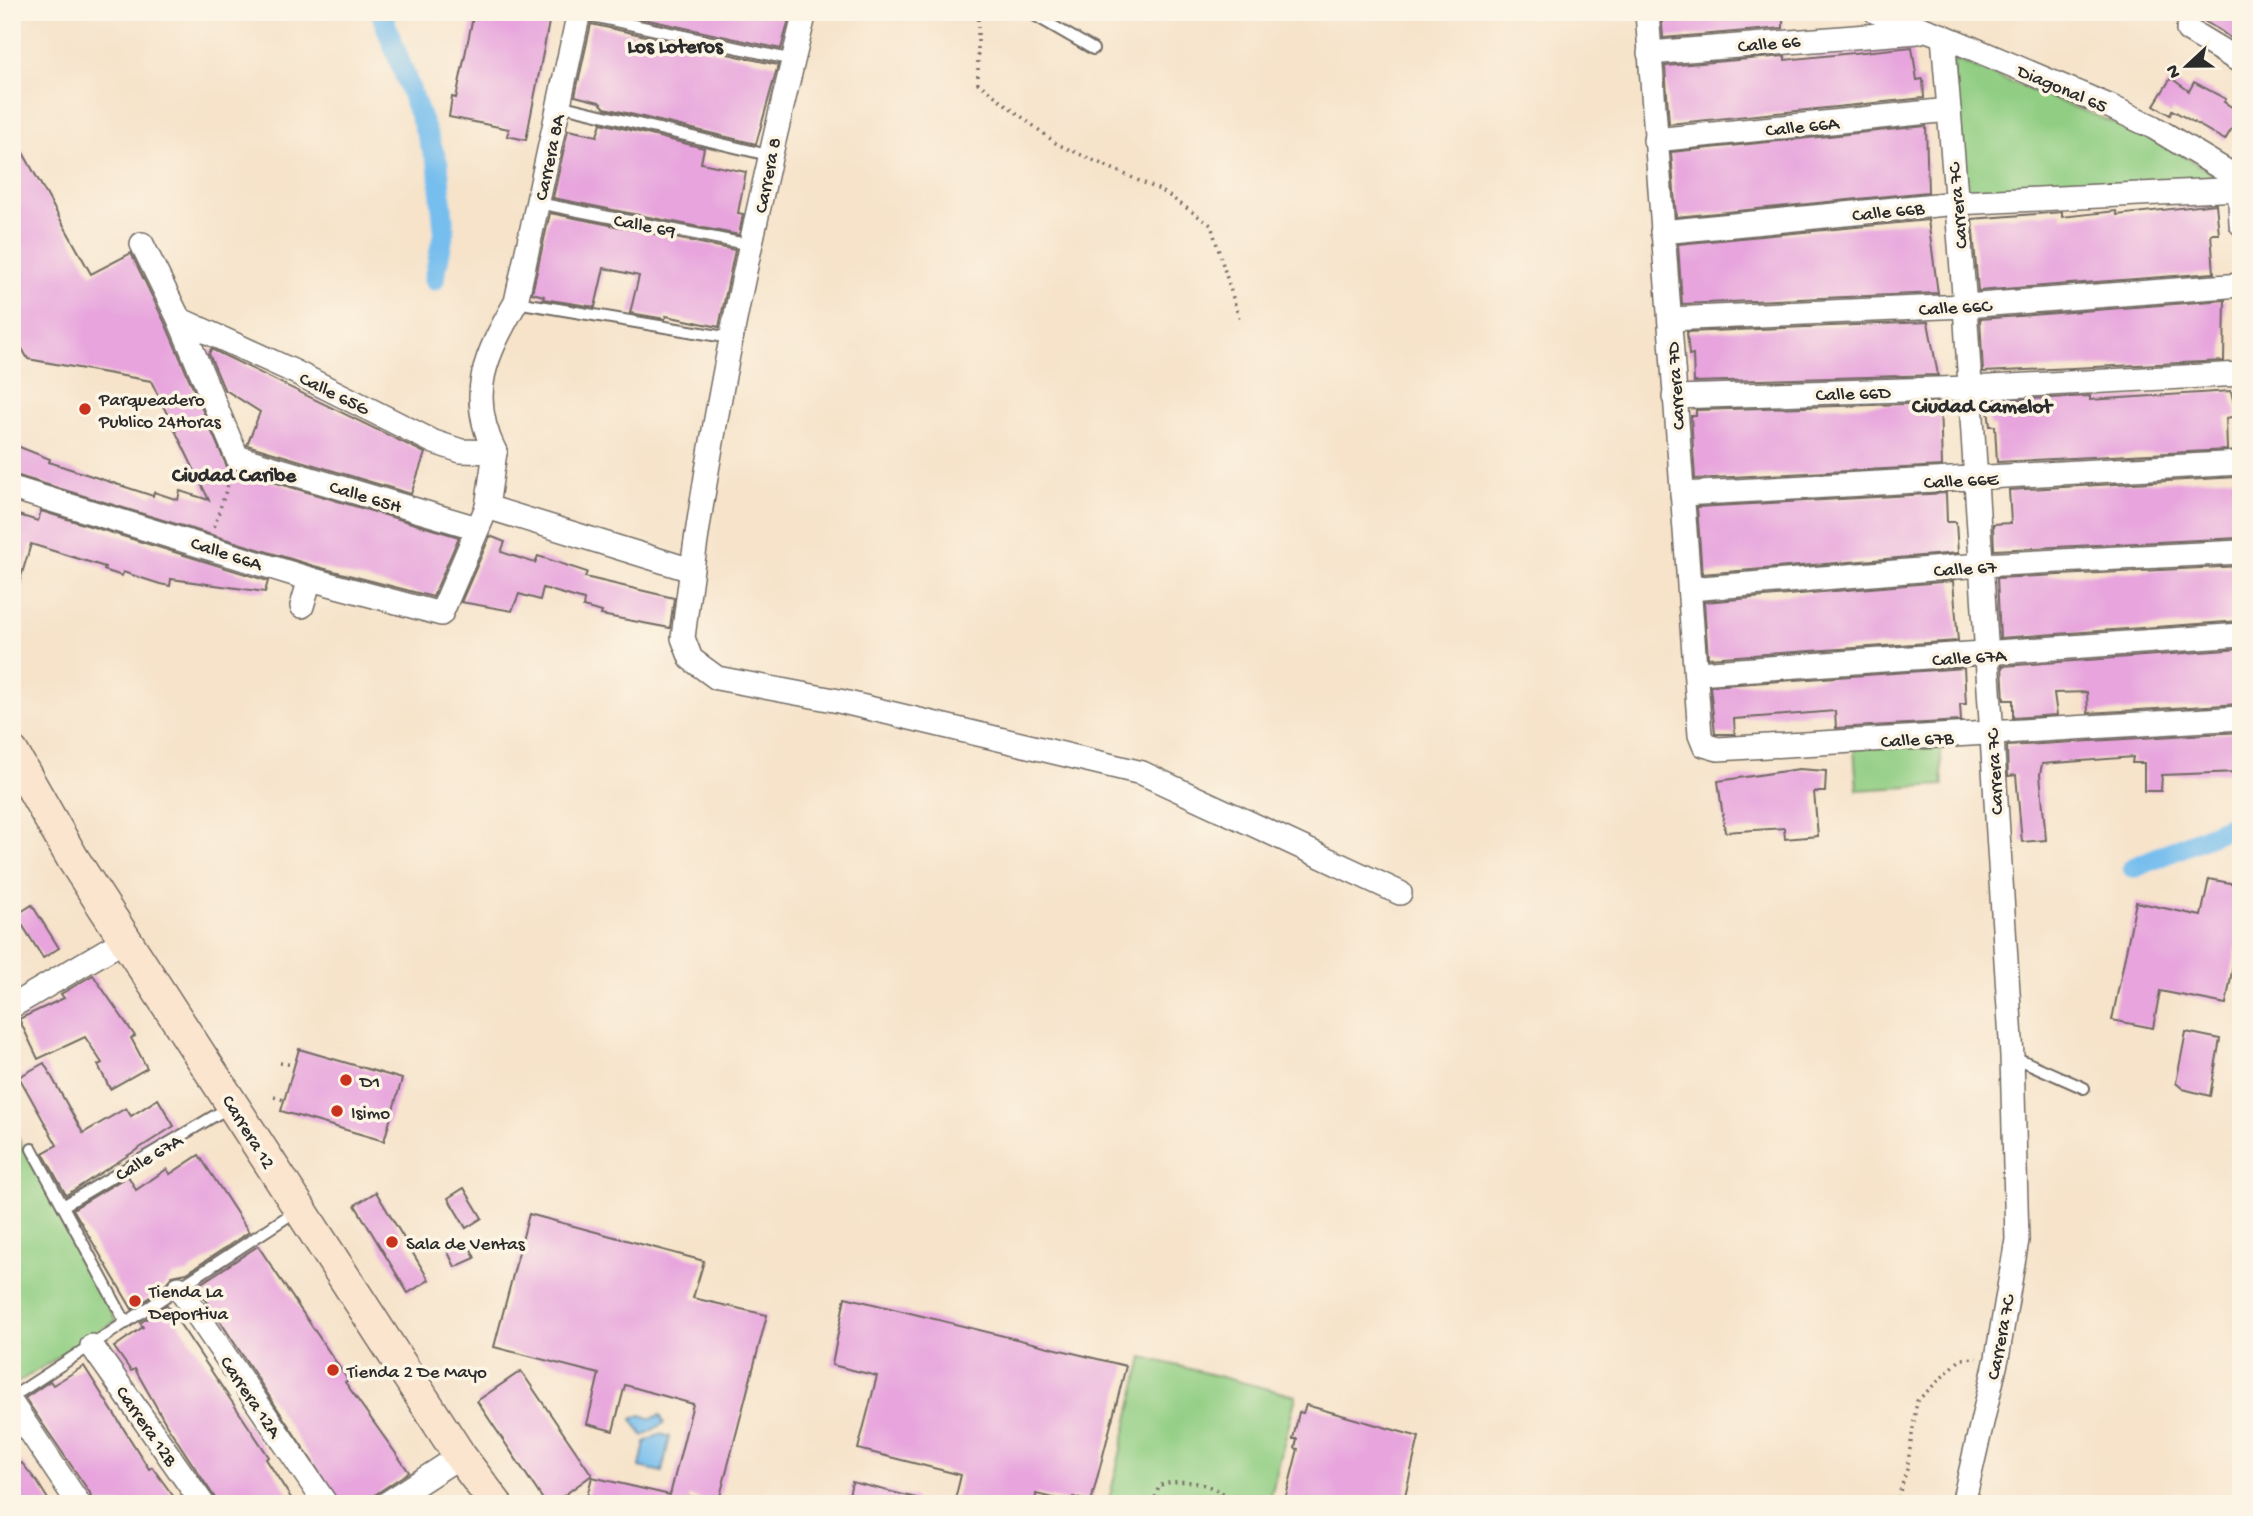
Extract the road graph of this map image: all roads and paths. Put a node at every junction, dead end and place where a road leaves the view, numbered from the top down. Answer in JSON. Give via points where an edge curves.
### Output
{"nodes":[{"id":1,"x":805,"y":12,"type":"edge"},
{"id":2,"x":978,"y":12,"type":"edge"},
{"id":3,"x":1029,"y":12,"type":"edge"},
{"id":4,"x":1647,"y":12,"type":"edge"},
{"id":5,"x":1876,"y":12,"type":"edge"},
{"id":6,"x":579,"y":13,"type":"edge"},
{"id":7,"x":2188,"y":30,"type":"dead end"},
{"id":8,"x":1937,"y":34,"type":"junction"},
{"id":9,"x":1093,"y":49,"type":"dead end"},
{"id":10,"x":1649,"y":52,"type":"junction"},
{"id":11,"x":793,"y":60,"type":"junction"},
{"id":12,"x":2241,"y":62,"type":"edge"},
{"id":13,"x":559,"y":105,"type":"junction"},
{"id":14,"x":1949,"y":110,"type":"junction"},
{"id":15,"x":1655,"y":140,"type":"junction"},
{"id":16,"x":768,"y":156,"type":"junction"},
{"id":17,"x":2240,"y":183,"type":"edge"},
{"id":18,"x":538,"y":203,"type":"junction"},
{"id":19,"x":1956,"y":203,"type":"junction"},
{"id":20,"x":2241,"y":224,"type":"edge"},
{"id":21,"x":1662,"y":232,"type":"junction"},
{"id":22,"x":142,"y":244,"type":"dead end"},
{"id":23,"x":752,"y":245,"type":"junction"},
{"id":24,"x":2241,"y":285,"type":"edge"},
{"id":25,"x":516,"y":302,"type":"junction"},
{"id":26,"x":1965,"y":306,"type":"junction"},
{"id":27,"x":1239,"y":318,"type":"dead end"},
{"id":28,"x":179,"y":319,"type":"junction"},
{"id":29,"x":1670,"y":319,"type":"junction"},
{"id":30,"x":731,"y":338,"type":"junction"},
{"id":31,"x":2241,"y":374,"type":"edge"},
{"id":32,"x":1970,"y":388,"type":"junction"},
{"id":33,"x":1674,"y":397,"type":"junction"},
{"id":34,"x":495,"y":452,"type":"junction"},
{"id":35,"x":237,"y":457,"type":"junction"},
{"id":36,"x":2241,"y":463,"type":"edge"},
{"id":37,"x":1975,"y":478,"type":"junction"},
{"id":38,"x":12,"y":488,"type":"edge"},
{"id":39,"x":1682,"y":494,"type":"junction"},
{"id":40,"x":487,"y":507,"type":"junction"},
{"id":41,"x":477,"y":528,"type":"junction"},
{"id":42,"x":208,"y":545,"type":"junction"},
{"id":43,"x":2241,"y":552,"type":"edge"},
{"id":44,"x":1980,"y":565,"type":"junction"},
{"id":45,"x":691,"y":570,"type":"junction"},
{"id":46,"x":310,"y":579,"type":"junction"},
{"id":47,"x":1690,"y":589,"type":"junction"},
{"id":48,"x":302,"y":606,"type":"dead end"},
{"id":49,"x":2241,"y":635,"type":"edge"},
{"id":50,"x":1986,"y":655,"type":"junction"},
{"id":51,"x":1698,"y":673,"type":"junction"},
{"id":52,"x":2241,"y":718,"type":"edge"},
{"id":53,"x":1991,"y":734,"type":"junction"},
{"id":54,"x":1718,"y":749,"type":"joint"},
{"id":55,"x":12,"y":752,"type":"edge"},
{"id":56,"x":1400,"y":893,"type":"dead end"},
{"id":57,"x":126,"y":939,"type":"junction"},
{"id":58,"x":12,"y":1006,"type":"edge"},
{"id":59,"x":2012,"y":1056,"type":"junction"},
{"id":60,"x":281,"y":1063,"type":"dead end"},
{"id":61,"x":294,"y":1065,"type":"dead end"},
{"id":62,"x":2084,"y":1088,"type":"dead end"},
{"id":63,"x":274,"y":1097,"type":"dead end"},
{"id":64,"x":284,"y":1100,"type":"dead end"},
{"id":65,"x":234,"y":1105,"type":"junction"},
{"id":66,"x":32,"y":1149,"type":"dead end"},
{"id":67,"x":63,"y":1206,"type":"junction"},
{"id":68,"x":299,"y":1209,"type":"junction"},
{"id":69,"x":179,"y":1288,"type":"junction"},
{"id":70,"x":126,"y":1323,"type":"junction"},
{"id":71,"x":92,"y":1346,"type":"junction"},
{"id":72,"x":1997,"y":1358,"type":"junction"},
{"id":73,"x":12,"y":1397,"type":"edge"},
{"id":74,"x":12,"y":1404,"type":"edge"},
{"id":75,"x":460,"y":1456,"type":"junction"},
{"id":76,"x":79,"y":1504,"type":"edge"},
{"id":77,"x":203,"y":1504,"type":"edge"},
{"id":78,"x":326,"y":1504,"type":"edge"},
{"id":79,"x":386,"y":1504,"type":"edge"},
{"id":80,"x":496,"y":1504,"type":"edge"},
{"id":81,"x":1153,"y":1504,"type":"edge"},
{"id":82,"x":1237,"y":1504,"type":"edge"},
{"id":83,"x":1896,"y":1504,"type":"edge"},
{"id":84,"x":1963,"y":1504,"type":"edge"}],
"edges":[{"from":1,"to":11,"type":"street","name":"Carrera 8"},
{"from":2,"to":27,"type":"path","via":[[978,83],[1057,144],[1162,191],[1211,225]]},
{"from":3,"to":9,"type":"lane"},
{"from":4,"to":10,"type":"street","name":"Carrera 7D"},
{"from":5,"to":8,"type":"street","name":"Diagonal 65"},
{"from":6,"to":11,"type":"lane"},
{"from":6,"to":13,"type":"street","name":"Carrera 8A"},
{"from":7,"to":12,"type":"street"},
{"from":8,"to":10,"type":"street","name":"Calle 66"},
{"from":8,"to":14,"type":"street","name":"Carrera 7C"},
{"from":8,"to":17,"type":"street","name":"Diagonal 65","via":[[2153,127]]},
{"from":10,"to":15,"type":"street","name":"Carrera 7D"},
{"from":11,"to":16,"type":"street","name":"Carrera 8"},
{"from":13,"to":16,"type":"lane"},
{"from":13,"to":18,"type":"street","name":"Carrera 8A"},
{"from":14,"to":15,"type":"street","name":"Calle 66A"},
{"from":14,"to":19,"type":"street","name":"Carrera 7C"},
{"from":15,"to":21,"type":"street","name":"Carrera 7D"},
{"from":16,"to":23,"type":"street","name":"Carrera 8"},
{"from":17,"to":19,"type":"street","name":"Calle 66B"},
{"from":17,"to":20,"type":"street"},
{"from":18,"to":23,"type":"lane","name":"Calle 69"},
{"from":18,"to":25,"type":"street","name":"Carrera 8A"},
{"from":19,"to":21,"type":"street","name":"Calle 66B"},
{"from":19,"to":26,"type":"street","name":"Carrera 7C"},
{"from":21,"to":29,"type":"street","name":"Carrera 7D"},
{"from":22,"to":28,"type":"street"},
{"from":23,"to":30,"type":"street","name":"Carrera 8"},
{"from":24,"to":26,"type":"street","name":"Calle 66C"},
{"from":25,"to":30,"type":"lane"},
{"from":25,"to":34,"type":"street","name":"Carrera 8A","via":[[483,372],[483,427]]},
{"from":26,"to":29,"type":"street","name":"Calle 66C"},
{"from":26,"to":32,"type":"street","name":"Carrera 7C"},
{"from":28,"to":34,"type":"street","name":"Calle 65G","via":[[434,442],[461,451]]},
{"from":28,"to":35,"type":"street"},
{"from":29,"to":33,"type":"street","name":"Carrera 7D"},
{"from":30,"to":45,"type":"street","name":"Carrera 8"},
{"from":31,"to":32,"type":"street","name":"Calle 66D"},
{"from":32,"to":33,"type":"street","name":"Calle 66D"},
{"from":32,"to":37,"type":"street","name":"Carrera 7C"},
{"from":33,"to":39,"type":"street","name":"Carrera 7D"},
{"from":34,"to":40,"type":"street"},
{"from":35,"to":41,"type":"street","name":"Calle 65H"},
{"from":35,"to":42,"type":"path"},
{"from":36,"to":37,"type":"street","name":"Calle 66E"},
{"from":37,"to":39,"type":"street","name":"Calle 66E"},
{"from":37,"to":44,"type":"street","name":"Carrera 7C"},
{"from":38,"to":42,"type":"street","name":"Calle 66A"},
{"from":39,"to":47,"type":"street","name":"Carrera 7D"},
{"from":40,"to":41,"type":"street"},
{"from":40,"to":45,"type":"street"},
{"from":41,"to":46,"type":"street","name":"Calle 66A","via":[[441,614]]},
{"from":42,"to":46,"type":"street","name":"Calle 66A"},
{"from":43,"to":44,"type":"street","name":"Calle 67"},
{"from":44,"to":47,"type":"street","name":"Calle 67"},
{"from":44,"to":50,"type":"street","name":"Carrera 7C"},
{"from":45,"to":56,"type":"street","name":"Carrera 8","via":[[683,638],[691,659],[717,678],[851,704],[1142,773]]},
{"from":46,"to":48,"type":"street"},
{"from":47,"to":51,"type":"street","name":"Carrera 7D"},
{"from":49,"to":50,"type":"street","name":"Calle 67A"},
{"from":50,"to":51,"type":"street","name":"Calle 67A"},
{"from":50,"to":53,"type":"street","name":"Carrera 7C"},
{"from":51,"to":54,"type":"street","name":"Carrera 7D","via":[[1700,736],[1704,745]]},
{"from":52,"to":53,"type":"street","name":"Calle 67B"},
{"from":53,"to":54,"type":"street","name":"Calle 67B"},
{"from":53,"to":59,"type":"street","name":"Carrera 7C"},
{"from":55,"to":57,"type":"main road","name":"Carrera 12"},
{"from":57,"to":58,"type":"street"},
{"from":57,"to":65,"type":"main road","name":"Carrera 12"},
{"from":59,"to":62,"type":"lane"},
{"from":59,"to":72,"type":"street","name":"Carrera 7C","via":[[2017,1240]]},
{"from":60,"to":61,"type":"path"},
{"from":63,"to":64,"type":"path"},
{"from":65,"to":67,"type":"lane","name":"Calle 67A"},
{"from":65,"to":68,"type":"main road","name":"Carrera 12"},
{"from":66,"to":67,"type":"lane"},
{"from":67,"to":70,"type":"lane"},
{"from":68,"to":69,"type":"lane"},
{"from":68,"to":75,"type":"main road","name":"Carrera 12"},
{"from":69,"to":70,"type":"lane"},
{"from":69,"to":78,"type":"street","name":"Carrera 12A"},
{"from":70,"to":71,"type":"lane"},
{"from":71,"to":73,"type":"lane"},
{"from":71,"to":77,"type":"street","name":"Carrera 12B"},
{"from":72,"to":83,"type":"path","via":[[1961,1359],[1917,1401],[1907,1469]]},
{"from":72,"to":84,"type":"street","name":"Carrera 7C"},
{"from":74,"to":76,"type":"street"},
{"from":75,"to":79,"type":"street"},
{"from":75,"to":80,"type":"main road","name":"Carrera 12"},
{"from":81,"to":82,"type":"path","via":[[1159,1486],[1179,1480],[1227,1495]]}]}
